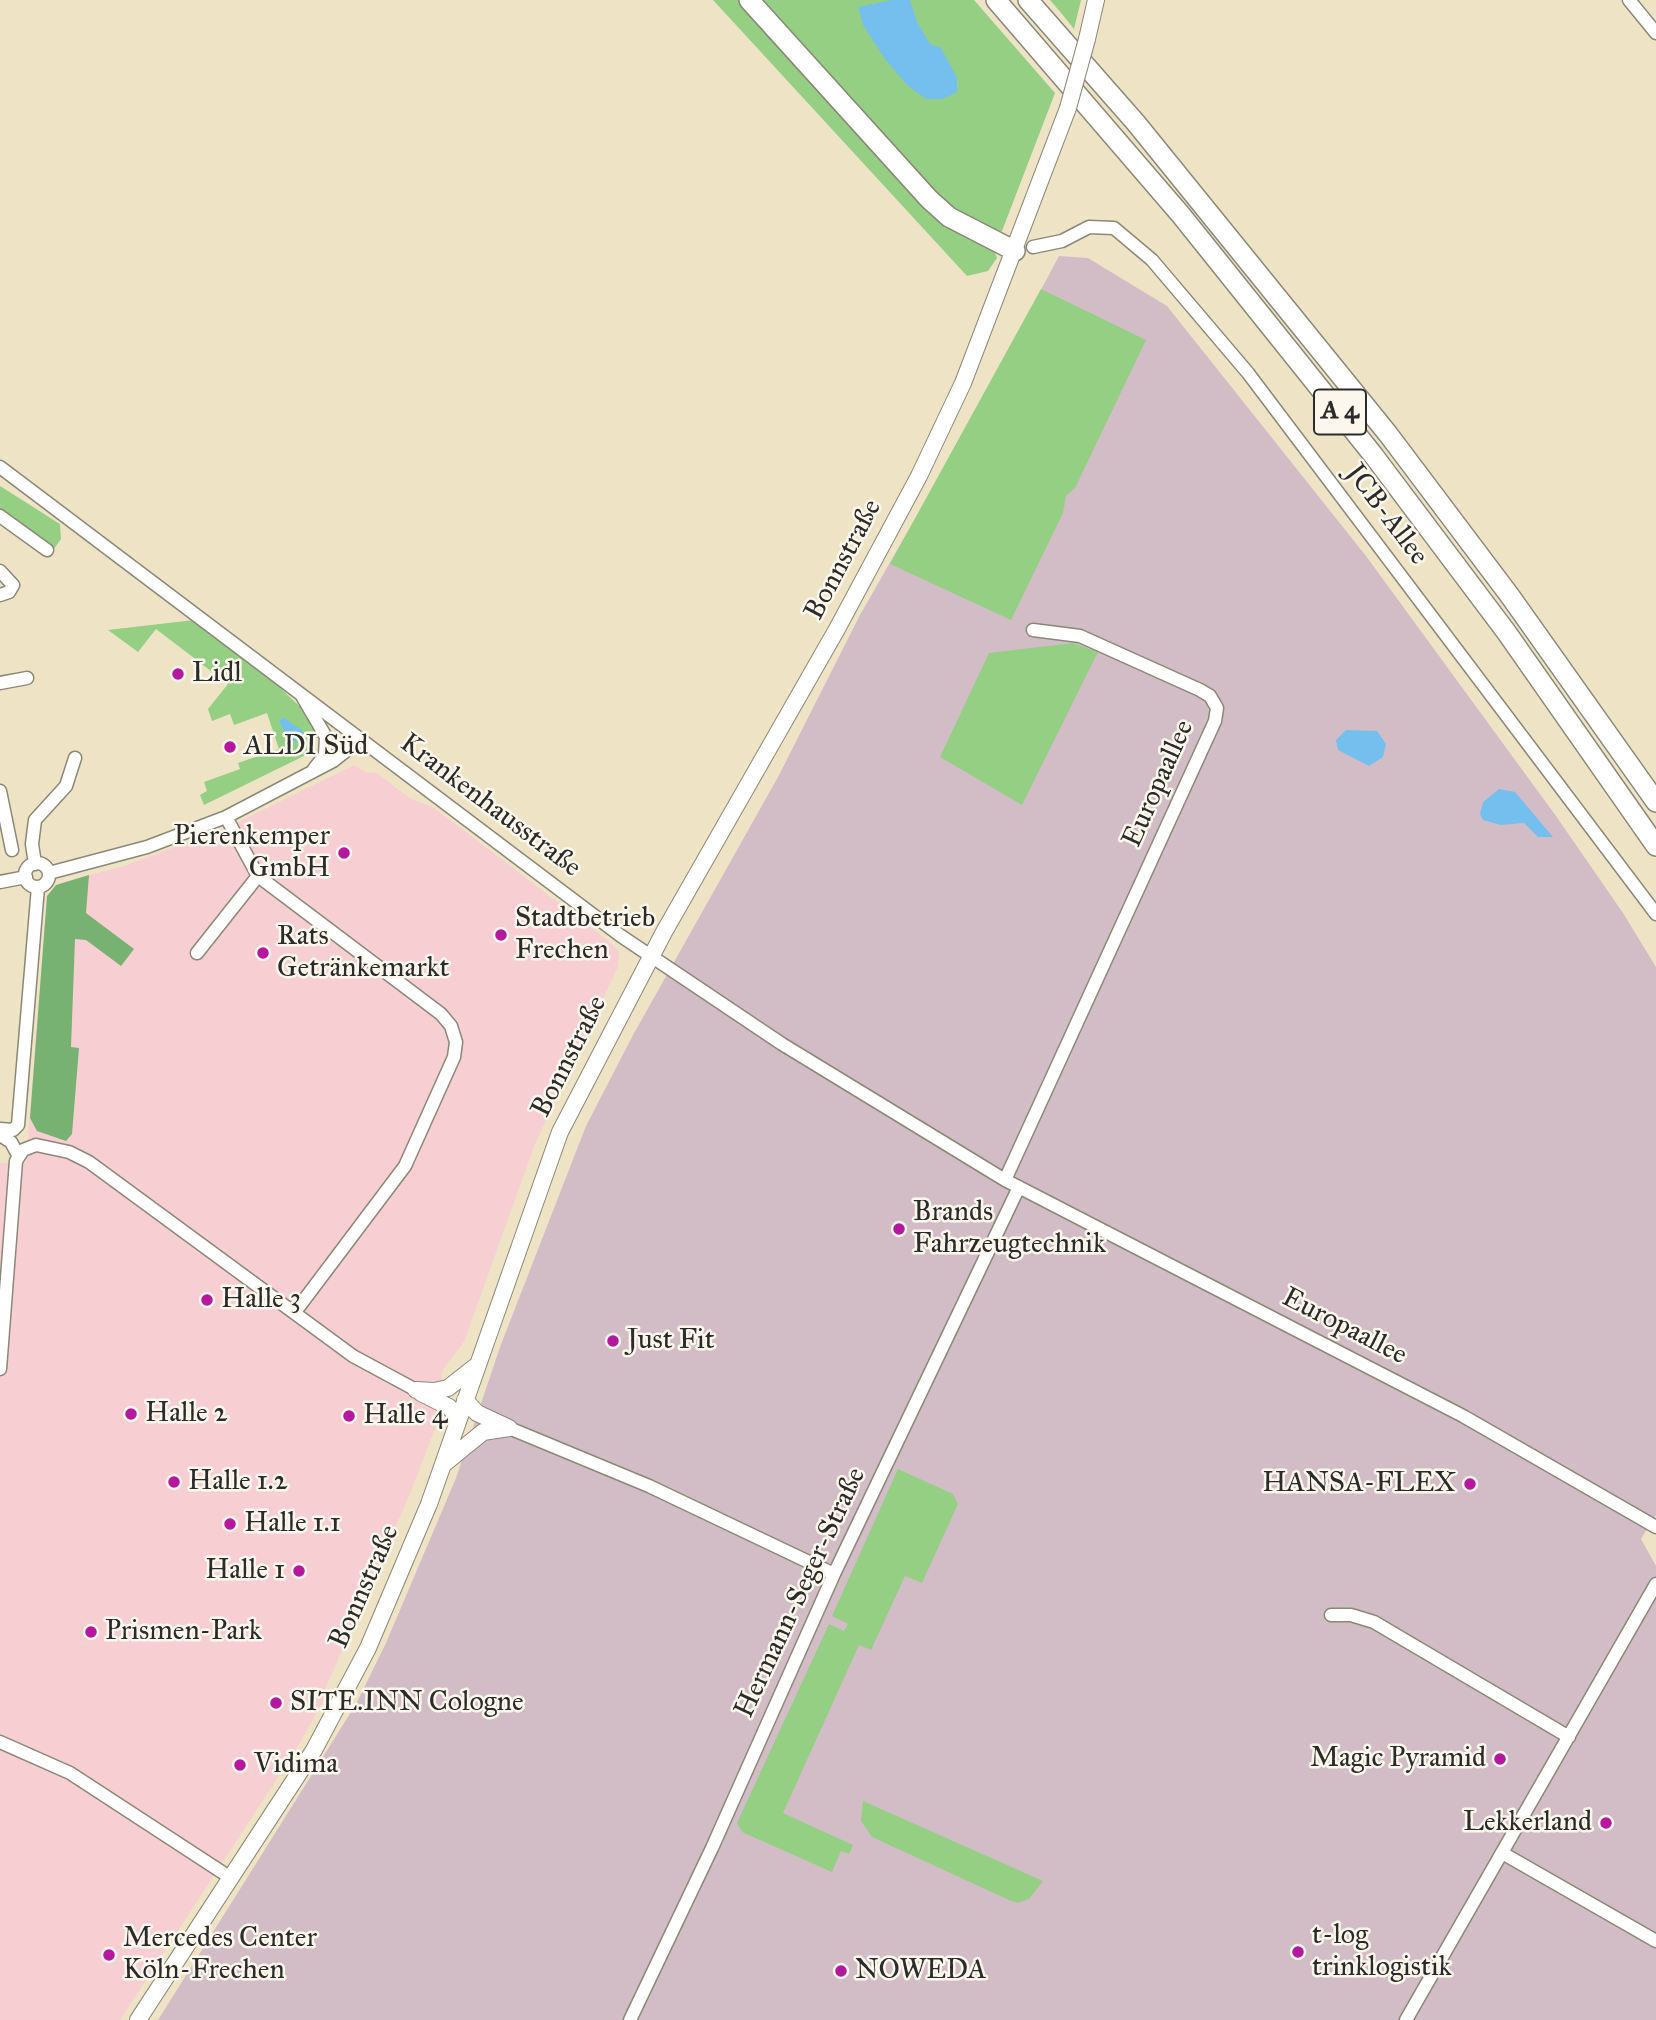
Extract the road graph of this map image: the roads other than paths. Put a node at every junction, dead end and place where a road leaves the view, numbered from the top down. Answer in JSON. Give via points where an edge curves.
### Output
{"nodes":[{"id":1,"x":749,"y":0,"type":"edge"},
{"id":2,"x":996,"y":0,"type":"edge"},
{"id":3,"x":1028,"y":0,"type":"edge"},
{"id":4,"x":1096,"y":0,"type":"edge"},
{"id":5,"x":1629,"y":0,"type":"edge"},
{"id":6,"x":1656,"y":33,"type":"edge"},
{"id":7,"x":1024,"y":249,"type":"junction"},
{"id":8,"x":0,"y":467,"type":"edge"},
{"id":9,"x":0,"y":516,"type":"edge"},
{"id":10,"x":47,"y":550,"type":"dead end"},
{"id":11,"x":0,"y":571,"type":"edge"},
{"id":12,"x":0,"y":595,"type":"edge"},
{"id":13,"x":1033,"y":630,"type":"dead end"},
{"id":14,"x":27,"y":678,"type":"dead end"},
{"id":15,"x":0,"y":683,"type":"edge"},
{"id":16,"x":300,"y":693,"type":"junction"},
{"id":17,"x":362,"y":739,"type":"junction"},
{"id":18,"x":75,"y":758,"type":"dead end"},
{"id":19,"x":309,"y":775,"type":"junction"},
{"id":20,"x":0,"y":791,"type":"edge"},
{"id":21,"x":1656,"y":802,"type":"edge"},
{"id":22,"x":226,"y":817,"type":"junction"},
{"id":23,"x":7,"y":827,"type":"junction"},
{"id":24,"x":33,"y":827,"type":"junction"},
{"id":25,"x":1656,"y":846,"type":"edge"},
{"id":26,"x":12,"y":850,"type":"dead end"},
{"id":27,"x":35,"y":864,"type":"junction"},
{"id":28,"x":48,"y":873,"type":"junction"},
{"id":29,"x":258,"y":876,"type":"junction"},
{"id":30,"x":26,"y":877,"type":"junction"},
{"id":31,"x":0,"y":882,"type":"edge"},
{"id":32,"x":38,"y":887,"type":"junction"},
{"id":33,"x":1656,"y":914,"type":"edge"},
{"id":34,"x":197,"y":953,"type":"dead end"},
{"id":35,"x":651,"y":957,"type":"junction"},
{"id":36,"x":0,"y":1129,"type":"edge"},
{"id":37,"x":0,"y":1135,"type":"edge"},
{"id":38,"x":18,"y":1155,"type":"junction"},
{"id":39,"x":1005,"y":1180,"type":"junction"},
{"id":40,"x":1019,"y":1187,"type":"junction"},
{"id":41,"x":295,"y":1312,"type":"junction"},
{"id":42,"x":2,"y":1320,"type":"edge"},
{"id":43,"x":478,"y":1364,"type":"junction"},
{"id":44,"x":0,"y":1369,"type":"edge"},
{"id":45,"x":416,"y":1390,"type":"junction"},
{"id":46,"x":465,"y":1400,"type":"junction"},
{"id":47,"x":458,"y":1418,"type":"junction"},
{"id":48,"x":509,"y":1428,"type":"junction"},
{"id":49,"x":443,"y":1464,"type":"junction"},
{"id":50,"x":1656,"y":1527,"type":"edge"},
{"id":51,"x":834,"y":1574,"type":"junction"},
{"id":52,"x":1656,"y":1584,"type":"edge"},
{"id":53,"x":1331,"y":1615,"type":"dead end"},
{"id":54,"x":1569,"y":1737,"type":"junction"},
{"id":55,"x":0,"y":1742,"type":"edge"},
{"id":56,"x":1504,"y":1854,"type":"junction"},
{"id":57,"x":231,"y":1878,"type":"junction"},
{"id":58,"x":1656,"y":1941,"type":"edge"},
{"id":59,"x":138,"y":2020,"type":"edge"},
{"id":60,"x":630,"y":2020,"type":"edge"},
{"id":61,"x":1406,"y":2020,"type":"edge"}],
"edges":[{"from":1,"to":7,"type":"highway","via":[[929,200],[949,217]]},
{"from":2,"to":25,"type":"highway","number":"A 4","via":[[1181,215],[1374,456],[1507,633]]},
{"from":3,"to":21,"type":"highway","number":"A 4","via":[[1153,144],[1388,434]]},
{"from":4,"to":7,"type":"main road","name":"Bonnstraße","bridge":true},
{"from":5,"to":6,"type":"street"},
{"from":7,"to":33,"type":"street","name":"JCB-Allee","via":[[1062,242],[1090,227],[1114,228],[1153,260],[1248,373]]},
{"from":7,"to":35,"type":"main road","name":"Bonnstraße","via":[[919,476]]},
{"from":8,"to":16,"type":"street","name":"Krankenhausstraße"},
{"from":9,"to":10,"type":"street"},
{"from":11,"to":12,"type":"street","via":[[13,587]]},
{"from":13,"to":39,"type":"street","name":"Europaallee","via":[[1080,635],[1200,690],[1217,708]]},
{"from":14,"to":15,"type":"street"},
{"from":16,"to":17,"type":"street","name":"Krankenhausstraße"},
{"from":16,"to":19,"type":"street","name":"Krankenhausstraße","via":[[327,743],[323,760]]},
{"from":17,"to":19,"type":"street"},
{"from":17,"to":35,"type":"street","name":"Krankenhausstraße"},
{"from":18,"to":24,"type":"street","via":[[66,786]]},
{"from":19,"to":22,"type":"street"},
{"from":20,"to":23,"type":"street"},
{"from":22,"to":28,"type":"street","via":[[147,847]]},
{"from":22,"to":29,"type":"street"},
{"from":23,"to":24,"type":"street"},
{"from":23,"to":26,"type":"street"},
{"from":24,"to":27,"type":"street"},
{"from":27,"to":28,"type":"street"},
{"from":27,"to":30,"type":"street"},
{"from":28,"to":32,"type":"street","via":[[45,884]]},
{"from":29,"to":34,"type":"street"},
{"from":29,"to":41,"type":"street","via":[[441,1014],[456,1042],[454,1057],[405,1166]]},
{"from":30,"to":31,"type":"street"},
{"from":30,"to":32,"type":"street"},
{"from":32,"to":36,"type":"street","via":[[18,1125],[13,1130]]},
{"from":35,"to":39,"type":"street","name":"Europaallee","via":[[782,1044]]},
{"from":35,"to":43,"type":"main road","name":"Bonnstraße","via":[[560,1132]]},
{"from":37,"to":38,"type":"street"},
{"from":38,"to":41,"type":"street","via":[[36,1145],[82,1158]]},
{"from":38,"to":42,"type":"street"},
{"from":39,"to":40,"type":"street","name":"Europaallee"},
{"from":40,"to":50,"type":"street","name":"Europaallee","via":[[1472,1421]]},
{"from":40,"to":51,"type":"street","name":"Hermann-Seger-Straße"},
{"from":41,"to":45,"type":"street","via":[[353,1356]]},
{"from":42,"to":44,"type":"street"},
{"from":43,"to":45,"type":"main road","via":[[448,1388]]},
{"from":43,"to":46,"type":"main road","name":"Bonnstraße"},
{"from":45,"to":47,"type":"main road","via":[[449,1407]]},
{"from":46,"to":47,"type":"main road","name":"Bonnstraße"},
{"from":46,"to":48,"type":"main road","via":[[477,1413]]},
{"from":47,"to":49,"type":"main road","name":"Bonnstraße"},
{"from":48,"to":49,"type":"main road","via":[[483,1432]]},
{"from":48,"to":51,"type":"street","via":[[649,1486]]},
{"from":49,"to":57,"type":"main road","name":"Bonnstraße","via":[[413,1547],[368,1648],[314,1750]]},
{"from":51,"to":60,"type":"street","name":"Hermann-Seger-Straße"},
{"from":52,"to":54,"type":"street"},
{"from":53,"to":54,"type":"street","via":[[1374,1622]]},
{"from":54,"to":56,"type":"street"},
{"from":55,"to":57,"type":"street","via":[[70,1773]]},
{"from":56,"to":58,"type":"street"},
{"from":56,"to":61,"type":"street"},
{"from":57,"to":59,"type":"main road","name":"Bonnstraße"}]}
